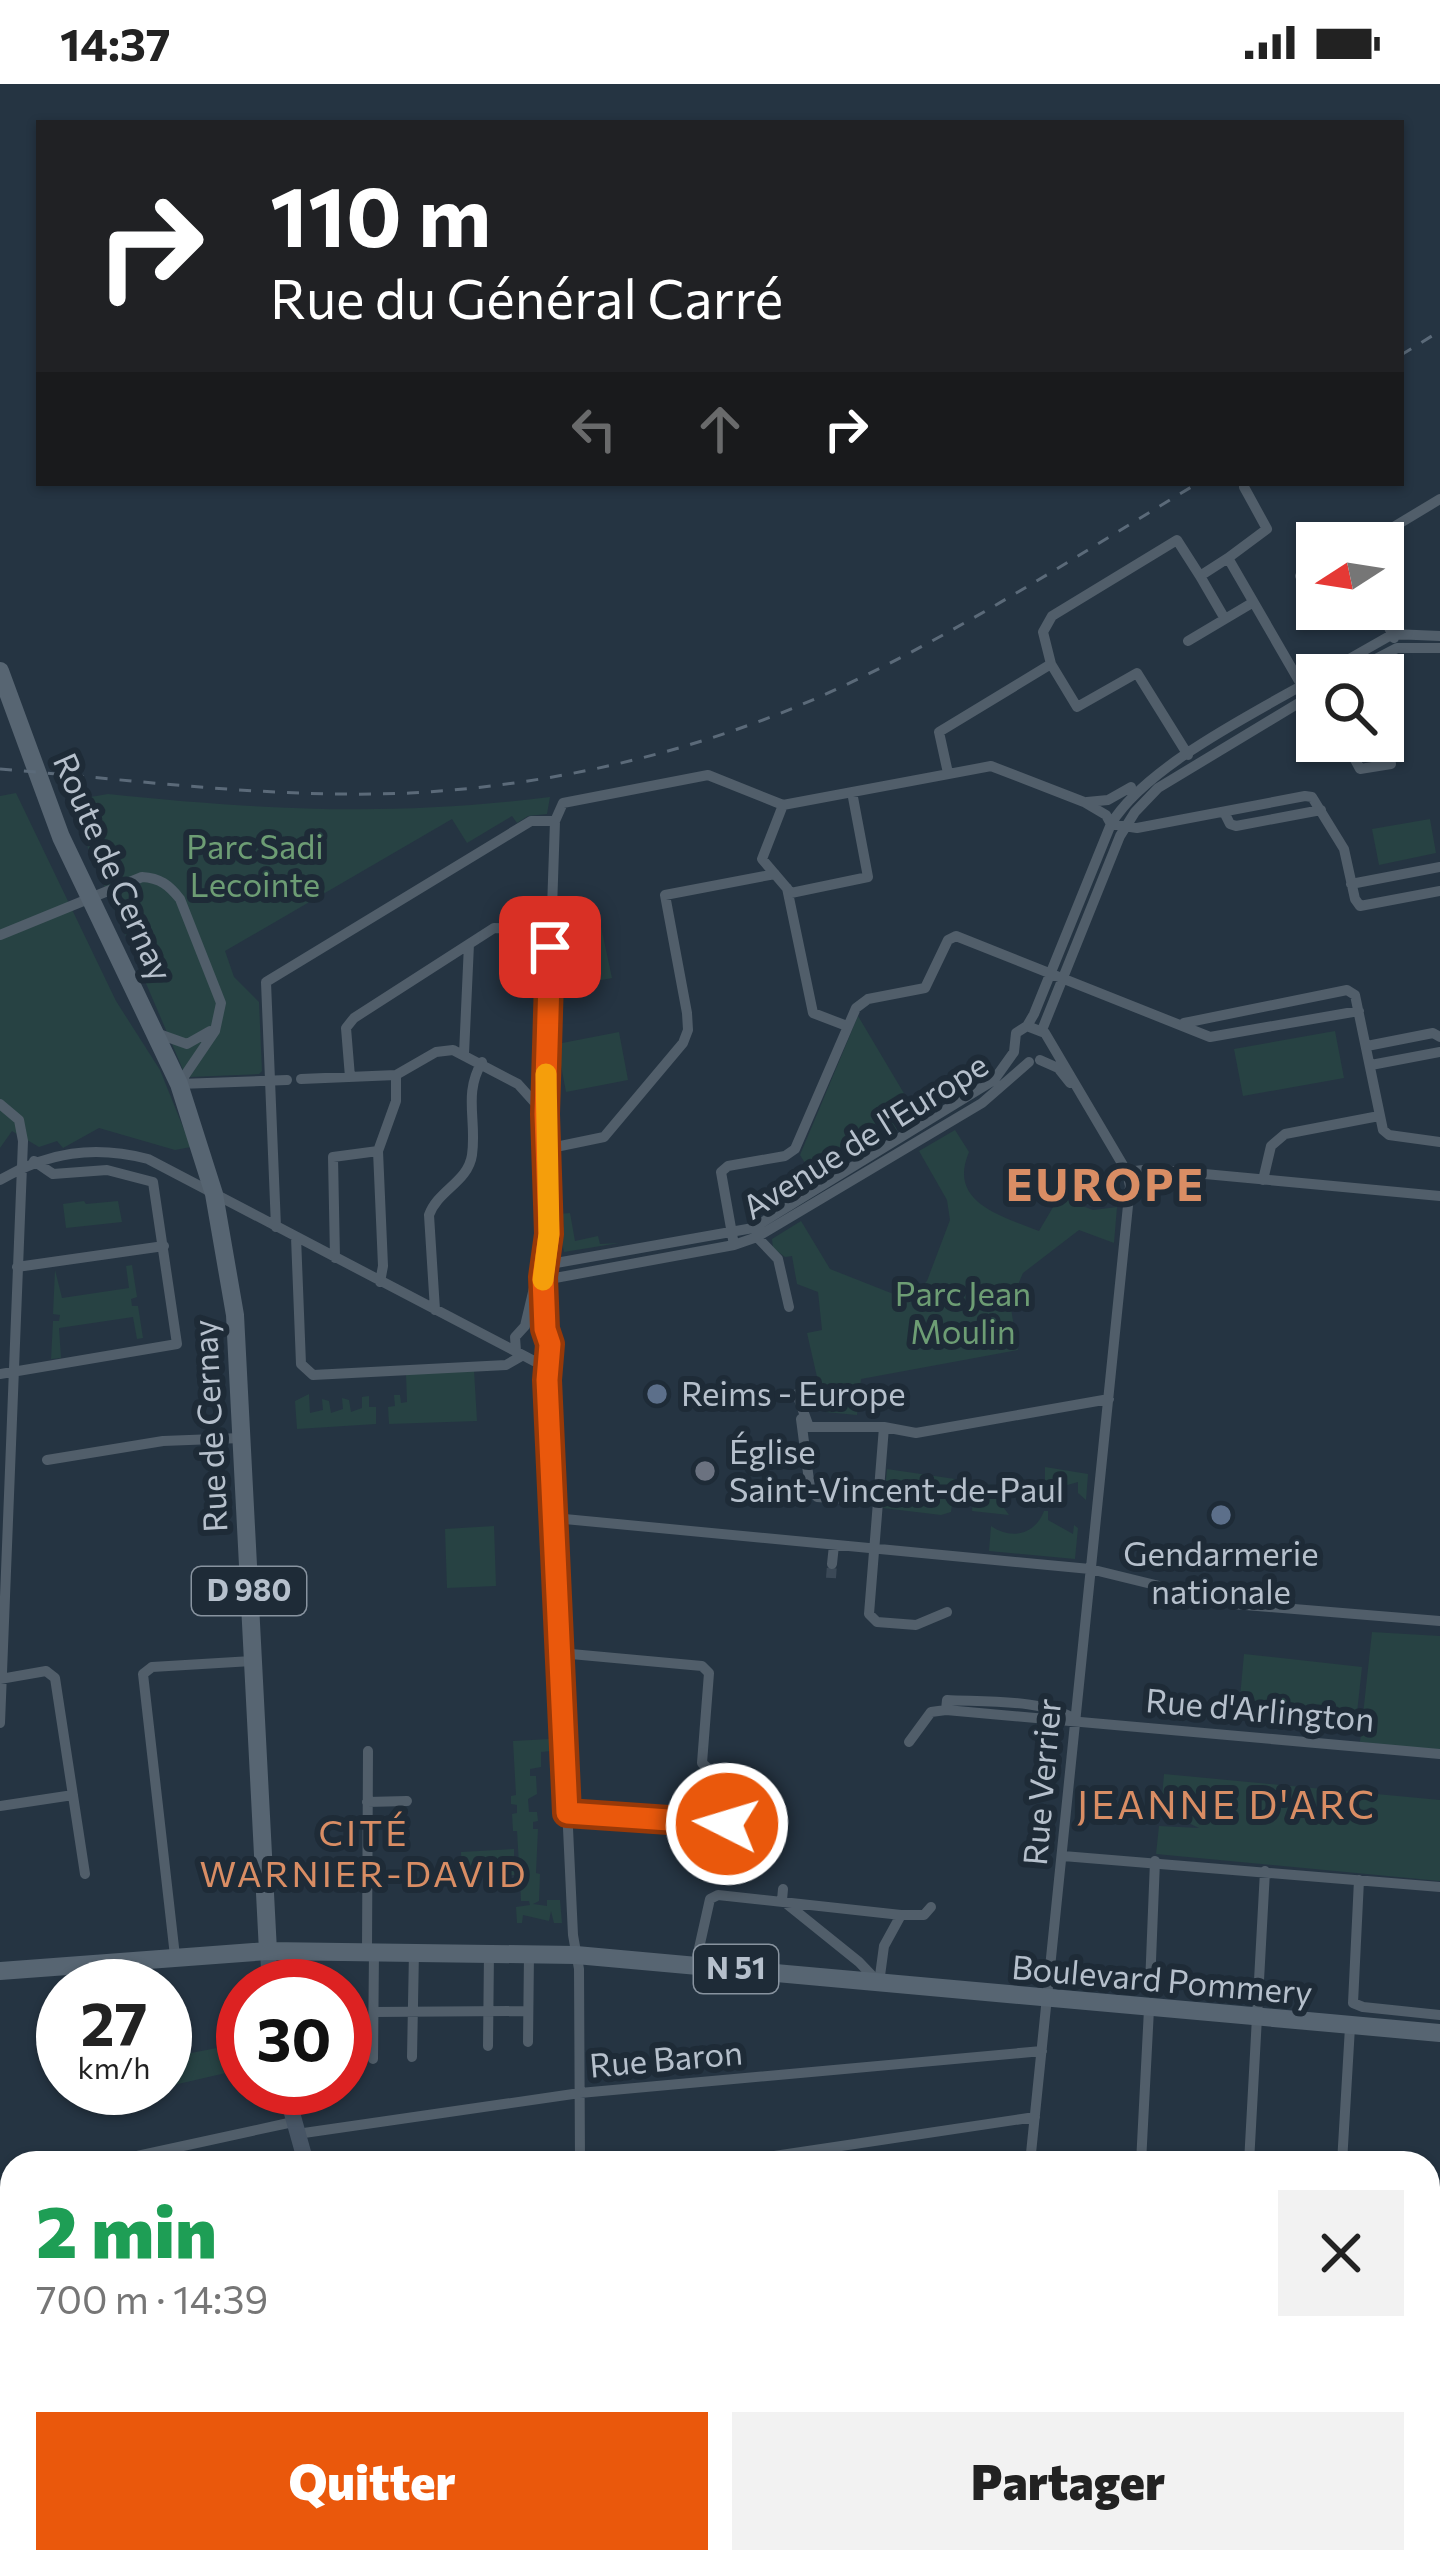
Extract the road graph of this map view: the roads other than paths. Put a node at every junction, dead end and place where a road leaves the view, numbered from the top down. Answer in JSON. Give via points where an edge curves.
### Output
{"nodes":[{"id":1,"x":1244,"y":487,"type":"dead end"},
{"id":2,"x":1440,"y":499,"type":"edge"},
{"id":3,"x":1401,"y":522,"type":"edge"},
{"id":4,"x":1228,"y":557,"type":"junction"},
{"id":5,"x":1200,"y":576,"type":"junction"},
{"id":6,"x":1252,"y":603,"type":"junction"},
{"id":7,"x":1225,"y":619,"type":"junction"},
{"id":8,"x":1391,"y":630,"type":"edge"},
{"id":9,"x":1393,"y":634,"type":"junction"},
{"id":10,"x":1440,"y":636,"type":"edge"},
{"id":11,"x":1188,"y":641,"type":"dead end"},
{"id":12,"x":1397,"y":648,"type":"junction"},
{"id":13,"x":1440,"y":648,"type":"edge"},
{"id":14,"x":1358,"y":654,"type":"edge"},
{"id":15,"x":1386,"y":654,"type":"edge"},
{"id":16,"x":1051,"y":664,"type":"junction"},
{"id":17,"x":1296,"y":676,"type":"edge"},
{"id":18,"x":2,"y":679,"type":"edge"},
{"id":19,"x":1296,"y":690,"type":"edge"},
{"id":20,"x":1296,"y":705,"type":"edge"},
{"id":21,"x":1188,"y":755,"type":"junction"},
{"id":22,"x":1355,"y":762,"type":"edge"},
{"id":23,"x":1391,"y":762,"type":"edge"},
{"id":24,"x":948,"y":773,"type":"junction"},
{"id":25,"x":1155,"y":775,"type":"junction"},
{"id":26,"x":852,"y":792,"type":"junction"},
{"id":27,"x":1084,"y":802,"type":"junction"},
{"id":28,"x":783,"y":806,"type":"junction"},
{"id":29,"x":555,"y":821,"type":"junction"},
{"id":30,"x":1111,"y":824,"type":"junction"},
{"id":31,"x":1126,"y":826,"type":"junction"},
{"id":32,"x":1440,"y":867,"type":"edge"},
{"id":33,"x":775,"y":874,"type":"junction"},
{"id":34,"x":1351,"y":884,"type":"junction"},
{"id":35,"x":1440,"y":891,"type":"edge"},
{"id":36,"x":788,"y":892,"type":"junction"},
{"id":37,"x":551,"y":930,"type":"junction"},
{"id":38,"x":0,"y":934,"type":"edge"},
{"id":39,"x":469,"y":944,"type":"junction"},
{"id":40,"x":1057,"y":975,"type":"junction"},
{"id":41,"x":1359,"y":1011,"type":"junction"},
{"id":42,"x":218,"y":1018,"type":"junction"},
{"id":43,"x":1181,"y":1024,"type":"junction"},
{"id":44,"x":847,"y":1026,"type":"junction"},
{"id":45,"x":1027,"y":1026,"type":"junction"},
{"id":46,"x":156,"y":1033,"type":"junction"},
{"id":47,"x":1045,"y":1035,"type":"junction"},
{"id":48,"x":1440,"y":1037,"type":"edge"},
{"id":49,"x":1367,"y":1046,"type":"junction"},
{"id":50,"x":1014,"y":1052,"type":"junction"},
{"id":51,"x":1440,"y":1052,"type":"edge"},
{"id":52,"x":464,"y":1054,"type":"junction"},
{"id":53,"x":1034,"y":1061,"type":"junction"},
{"id":54,"x":482,"y":1062,"type":"junction"},
{"id":55,"x":1371,"y":1065,"type":"junction"},
{"id":56,"x":396,"y":1075,"type":"junction"},
{"id":57,"x":350,"y":1077,"type":"junction"},
{"id":58,"x":268,"y":1080,"type":"junction"},
{"id":59,"x":179,"y":1084,"type":"junction"},
{"id":60,"x":1081,"y":1094,"type":"junction"},
{"id":61,"x":0,"y":1104,"type":"edge"},
{"id":62,"x":545,"y":1114,"type":"junction"},
{"id":63,"x":1379,"y":1116,"type":"junction"},
{"id":64,"x":1440,"y":1142,"type":"edge"},
{"id":65,"x":546,"y":1149,"type":"junction"},
{"id":66,"x":894,"y":1150,"type":"junction"},
{"id":67,"x":378,"y":1151,"type":"junction"},
{"id":68,"x":34,"y":1161,"type":"junction"},
{"id":69,"x":21,"y":1168,"type":"junction"},
{"id":70,"x":1127,"y":1172,"type":"junction"},
{"id":71,"x":0,"y":1180,"type":"edge"},
{"id":72,"x":1263,"y":1180,"type":"junction"},
{"id":73,"x":214,"y":1194,"type":"junction"},
{"id":74,"x":1440,"y":1196,"type":"edge"},
{"id":75,"x":276,"y":1227,"type":"junction"},
{"id":76,"x":296,"y":1237,"type":"junction"},
{"id":77,"x":757,"y":1238,"type":"junction"},
{"id":78,"x":732,"y":1239,"type":"junction"},
{"id":79,"x":164,"y":1246,"type":"junction"},
{"id":80,"x":335,"y":1258,"type":"junction"},
{"id":81,"x":17,"y":1268,"type":"junction"},
{"id":82,"x":543,"y":1277,"type":"junction"},
{"id":83,"x":380,"y":1282,"type":"junction"},
{"id":84,"x":789,"y":1307,"type":"dead end"},
{"id":85,"x":435,"y":1310,"type":"junction"},
{"id":86,"x":525,"y":1326,"type":"junction"},
{"id":87,"x":545,"y":1329,"type":"junction"},
{"id":88,"x":517,"y":1348,"type":"junction"},
{"id":89,"x":548,"y":1352,"type":"junction"},
{"id":90,"x":534,"y":1361,"type":"junction"},
{"id":91,"x":7,"y":1372,"type":"edge"},
{"id":92,"x":547,"y":1380,"type":"junction"},
{"id":93,"x":1109,"y":1400,"type":"junction"},
{"id":94,"x":884,"y":1427,"type":"junction"},
{"id":95,"x":241,"y":1438,"type":"junction"},
{"id":96,"x":47,"y":1460,"type":"dead end"},
{"id":97,"x":5,"y":1469,"type":"edge"},
{"id":98,"x":876,"y":1502,"type":"junction"},
{"id":99,"x":554,"y":1518,"type":"junction"},
{"id":100,"x":834,"y":1545,"type":"junction"},
{"id":101,"x":874,"y":1549,"type":"junction"},
{"id":102,"x":3,"y":1556,"type":"edge"},
{"id":103,"x":832,"y":1564,"type":"tunnel mouth"},
{"id":104,"x":1090,"y":1569,"type":"junction"},
{"id":105,"x":947,"y":1612,"type":"dead end"},
{"id":106,"x":1440,"y":1621,"type":"edge"},
{"id":107,"x":560,"y":1653,"type":"junction"},
{"id":108,"x":252,"y":1661,"type":"junction"},
{"id":109,"x":1,"y":1678,"type":"edge"},
{"id":110,"x":1075,"y":1720,"type":"junction"},
{"id":111,"x":0,"y":1724,"type":"edge"},
{"id":112,"x":910,"y":1742,"type":"dead end"},
{"id":113,"x":368,"y":1751,"type":"dead end"},
{"id":114,"x":1440,"y":1754,"type":"edge"},
{"id":115,"x":731,"y":1780,"type":"dead end"},
{"id":116,"x":73,"y":1795,"type":"junction"},
{"id":117,"x":367,"y":1802,"type":"junction"},
{"id":118,"x":407,"y":1802,"type":"dead end"},
{"id":119,"x":0,"y":1806,"type":"edge"},
{"id":120,"x":567,"y":1813,"type":"junction"},
{"id":121,"x":727,"y":1824,"type":"dead end"},
{"id":122,"x":1063,"y":1856,"type":"junction"},
{"id":123,"x":1155,"y":1861,"type":"junction"},
{"id":124,"x":1265,"y":1871,"type":"junction"},
{"id":125,"x":85,"y":1874,"type":"dead end"},
{"id":126,"x":1359,"y":1880,"type":"junction"},
{"id":127,"x":1440,"y":1888,"type":"edge"},
{"id":128,"x":782,"y":1895,"type":"junction"},
{"id":129,"x":931,"y":1907,"type":"dead end"},
{"id":130,"x":901,"y":1915,"type":"junction"},
{"id":131,"x":268,"y":1951,"type":"junction"},
{"id":132,"x":370,"y":1951,"type":"junction"},
{"id":133,"x":414,"y":1951,"type":"junction"},
{"id":134,"x":489,"y":1952,"type":"junction"},
{"id":135,"x":530,"y":1954,"type":"junction"},
{"id":136,"x":576,"y":1955,"type":"junction"},
{"id":137,"x":175,"y":1956,"type":"junction"},
{"id":138,"x":268,"y":1959,"type":"edge"},
{"id":139,"x":695,"y":1966,"type":"junction"},
{"id":140,"x":0,"y":1971,"type":"edge"},
{"id":141,"x":879,"y":1983,"type":"junction"},
{"id":142,"x":1150,"y":1985,"type":"dead end"},
{"id":143,"x":1048,"y":2000,"type":"junction"},
{"id":144,"x":1149,"y":2009,"type":"junction"},
{"id":145,"x":528,"y":2011,"type":"junction"},
{"id":146,"x":374,"y":2012,"type":"junction"},
{"id":147,"x":413,"y":2012,"type":"junction"},
{"id":148,"x":488,"y":2013,"type":"junction"},
{"id":149,"x":1440,"y":2015,"type":"edge"},
{"id":150,"x":1257,"y":2019,"type":"junction"},
{"id":151,"x":1350,"y":2027,"type":"junction"},
{"id":152,"x":1440,"y":2033,"type":"edge"},
{"id":153,"x":528,"y":2042,"type":"dead end"},
{"id":154,"x":488,"y":2046,"type":"dead end"},
{"id":155,"x":1042,"y":2051,"type":"junction"},
{"id":156,"x":412,"y":2057,"type":"dead end"},
{"id":157,"x":373,"y":2060,"type":"dead end"},
{"id":158,"x":580,"y":2093,"type":"junction"},
{"id":159,"x":292,"y":2115,"type":"edge"},
{"id":160,"x":1035,"y":2116,"type":"junction"},
{"id":161,"x":295,"y":2128,"type":"junction"},
{"id":162,"x":171,"y":2151,"type":"edge"},
{"id":163,"x":299,"y":2151,"type":"edge"},
{"id":164,"x":580,"y":2151,"type":"edge"},
{"id":165,"x":806,"y":2151,"type":"edge"},
{"id":166,"x":1031,"y":2151,"type":"edge"},
{"id":167,"x":1142,"y":2151,"type":"edge"},
{"id":168,"x":1250,"y":2151,"type":"edge"},
{"id":169,"x":1343,"y":2151,"type":"edge"}],
"edges":[{"from":1,"to":4,"type":"street","via":[[1267,529]]},
{"from":2,"to":3,"type":"street"},
{"from":4,"to":5,"type":"street"},
{"from":4,"to":6,"type":"street"},
{"from":5,"to":7,"type":"street"},
{"from":5,"to":16,"type":"street","via":[[1178,540],[1052,616],[1043,632]]},
{"from":6,"to":7,"type":"street"},
{"from":6,"to":17,"type":"street"},
{"from":7,"to":11,"type":"street"},
{"from":8,"to":9,"type":"street"},
{"from":9,"to":10,"type":"street"},
{"from":9,"to":12,"type":"street"},
{"from":9,"to":14,"type":"street"},
{"from":12,"to":13,"type":"street"},
{"from":12,"to":15,"type":"street"},
{"from":16,"to":21,"type":"street","via":[[1077,707],[1136,673]]},
{"from":16,"to":24,"type":"street","via":[[943,727]]},
{"from":18,"to":46,"type":"main road","name":"Route de Cernay","number":"D 980","via":[[89,898]]},
{"from":19,"to":21,"type":"street"},
{"from":20,"to":31,"type":"street","via":[[1158,788]]},
{"from":21,"to":25,"type":"street"},
{"from":22,"to":23,"type":"street","via":[[1365,771]]},
{"from":24,"to":26,"type":"street"},
{"from":24,"to":27,"type":"street","via":[[991,766]]},
{"from":25,"to":27,"type":"street","via":[[1108,800]]},
{"from":25,"to":30,"type":"street"},
{"from":26,"to":28,"type":"street"},
{"from":26,"to":36,"type":"street","via":[[868,877]]},
{"from":27,"to":30,"type":"street"},
{"from":28,"to":29,"type":"street","via":[[708,775],[563,802]]},
{"from":28,"to":33,"type":"street","via":[[762,859]]},
{"from":29,"to":37,"type":"street"},
{"from":29,"to":58,"type":"street","via":[[531,821],[268,980]]},
{"from":30,"to":31,"type":"street"},
{"from":30,"to":40,"type":"street"},
{"from":31,"to":34,"type":"street","via":[[1224,812],[1236,826],[1321,810],[1344,849]]},
{"from":31,"to":40,"type":"street"},
{"from":32,"to":34,"type":"street"},
{"from":33,"to":36,"type":"street"},
{"from":33,"to":65,"type":"street","via":[[665,895],[687,1013],[683,1043],[604,1137]]},
{"from":34,"to":35,"type":"street","via":[[1360,906]]},
{"from":36,"to":44,"type":"street","via":[[813,1013]]},
{"from":37,"to":39,"type":"street","via":[[494,928]]},
{"from":37,"to":62,"type":"street"},
{"from":38,"to":42,"type":"street","via":[[155,878],[180,899],[216,983]]},
{"from":39,"to":52,"type":"street"},
{"from":39,"to":57,"type":"street","via":[[353,1018],[346,1028]]},
{"from":40,"to":43,"type":"street"},
{"from":40,"to":44,"type":"street","via":[[956,936],[925,988],[868,999]]},
{"from":40,"to":45,"type":"street"},
{"from":40,"to":47,"type":"street"},
{"from":41,"to":43,"type":"street","via":[[1217,1037]]},
{"from":41,"to":43,"type":"street","via":[[1347,990]]},
{"from":41,"to":49,"type":"street"},
{"from":42,"to":46,"type":"street","via":[[187,1044]]},
{"from":42,"to":59,"type":"street"},
{"from":44,"to":78,"type":"street","via":[[795,1149],[721,1172]]},
{"from":45,"to":47,"type":"street"},
{"from":45,"to":50,"type":"street","via":[[1014,1036]]},
{"from":46,"to":59,"type":"main road","name":"Route de Cernay","number":"D 980"},
{"from":47,"to":53,"type":"street","via":[[1047,1051]]},
{"from":47,"to":60,"type":"street"},
{"from":48,"to":49,"type":"street"},
{"from":49,"to":55,"type":"street"},
{"from":50,"to":53,"type":"street"},
{"from":50,"to":66,"type":"street","name":"Avenue de l'Europe","via":[[994,1080]]},
{"from":51,"to":55,"type":"street"},
{"from":52,"to":54,"type":"street"},
{"from":52,"to":56,"type":"street","via":[[436,1052]]},
{"from":53,"to":60,"type":"street","via":[[1058,1068]]},
{"from":53,"to":66,"type":"street","name":"Avenue de l'Europe","via":[[982,1103]]},
{"from":54,"to":62,"type":"street"},
{"from":54,"to":85,"type":"street","via":[[469,1095],[472,1156],[430,1215]]},
{"from":55,"to":63,"type":"street"},
{"from":56,"to":57,"type":"street"},
{"from":56,"to":67,"type":"street"},
{"from":57,"to":58,"type":"street"},
{"from":58,"to":59,"type":"street"},
{"from":58,"to":75,"type":"street"},
{"from":59,"to":73,"type":"main road","name":"Rue de Cernay","number":"D 980"},
{"from":60,"to":70,"type":"street"},
{"from":61,"to":69,"type":"street","via":[[21,1128]]},
{"from":62,"to":65,"type":"street"},
{"from":63,"to":64,"type":"street","via":[[1389,1135]]},
{"from":63,"to":72,"type":"street","via":[[1285,1134],[1271,1146]]},
{"from":65,"to":82,"type":"street"},
{"from":66,"to":77,"type":"street","name":"Avenue de l'Europe"},
{"from":66,"to":78,"type":"street","name":"Avenue de l'Europe"},
{"from":67,"to":80,"type":"street","via":[[333,1157]]},
{"from":67,"to":83,"type":"street"},
{"from":68,"to":69,"type":"street"},
{"from":68,"to":73,"type":"street","via":[[86,1150],[136,1156]]},
{"from":68,"to":79,"type":"street","via":[[53,1174],[107,1170],[153,1182]]},
{"from":69,"to":71,"type":"street"},
{"from":69,"to":81,"type":"street"},
{"from":70,"to":72,"type":"street"},
{"from":70,"to":93,"type":"street","name":"Rue Verrier"},
{"from":72,"to":74,"type":"street"},
{"from":73,"to":75,"type":"street"},
{"from":73,"to":95,"type":"main road","name":"Rue de Cernay","number":"D 980","via":[[235,1315]]},
{"from":75,"to":76,"type":"street"},
{"from":76,"to":80,"type":"street"},
{"from":76,"to":88,"type":"street","via":[[301,1364],[313,1375],[506,1365]]},
{"from":77,"to":78,"type":"street","name":"Avenue de l'Europe"},
{"from":77,"to":84,"type":"street","via":[[778,1259]]},
{"from":78,"to":82,"type":"street","name":"Avenue de l'Europe"},
{"from":79,"to":81,"type":"street"},
{"from":79,"to":91,"type":"street","via":[[177,1344]]},
{"from":80,"to":83,"type":"street"},
{"from":81,"to":91,"type":"street"},
{"from":82,"to":86,"type":"street"},
{"from":82,"to":87,"type":"street"},
{"from":83,"to":85,"type":"street"},
{"from":85,"to":88,"type":"street"},
{"from":86,"to":87,"type":"street"},
{"from":86,"to":88,"type":"street"},
{"from":87,"to":89,"type":"street"},
{"from":88,"to":90,"type":"street"},
{"from":89,"to":90,"type":"street"},
{"from":89,"to":92,"type":"street"},
{"from":90,"to":92,"type":"street"},
{"from":91,"to":97,"type":"street"},
{"from":92,"to":99,"type":"street"},
{"from":93,"to":94,"type":"street","via":[[916,1433]]},
{"from":93,"to":104,"type":"street","name":"Rue Verrier"},
{"from":94,"to":98,"type":"street"},
{"from":94,"to":98,"type":"street","via":[[809,1426],[798,1401],[810,1488],[817,1497]]},
{"from":95,"to":96,"type":"street"},
{"from":95,"to":108,"type":"main road","name":"Rue de Cernay","number":"D 980"},
{"from":97,"to":102,"type":"street"},
{"from":98,"to":101,"type":"street"},
{"from":99,"to":100,"type":"street"},
{"from":99,"to":107,"type":"street"},
{"from":100,"to":101,"type":"street"},
{"from":100,"to":103,"type":"street"},
{"from":101,"to":104,"type":"street"},
{"from":101,"to":105,"type":"street","via":[[869,1614],[877,1622],[916,1625]]},
{"from":102,"to":109,"type":"street"},
{"from":104,"to":106,"type":"street","via":[[1233,1604]]},
{"from":104,"to":110,"type":"street","name":"Rue Verrier"},
{"from":107,"to":115,"type":"street","via":[[702,1666],[709,1673],[702,1762]]},
{"from":107,"to":120,"type":"street"},
{"from":108,"to":131,"type":"main road","name":"Rue de Cernay","number":"D 980"},
{"from":108,"to":137,"type":"street","via":[[143,1674]]},
{"from":109,"to":111,"type":"street"},
{"from":109,"to":116,"type":"street","via":[[46,1671],[55,1678]]},
{"from":110,"to":112,"type":"street","name":"Rue d'Arlington","via":[[946,1710],[931,1712]]},
{"from":110,"to":114,"type":"street","name":"Rue d'Arlington"},
{"from":110,"to":122,"type":"street","name":"Rue Verrier"},
{"from":113,"to":117,"type":"street"},
{"from":116,"to":119,"type":"street"},
{"from":116,"to":125,"type":"street"},
{"from":117,"to":118,"type":"street"},
{"from":117,"to":132,"type":"street"},
{"from":120,"to":121,"type":"street"},
{"from":120,"to":136,"type":"street"},
{"from":122,"to":123,"type":"street"},
{"from":122,"to":143,"type":"street","name":"Rue Verrier"},
{"from":123,"to":124,"type":"street"},
{"from":123,"to":142,"type":"street"},
{"from":124,"to":126,"type":"street"},
{"from":124,"to":150,"type":"street"},
{"from":126,"to":127,"type":"street"},
{"from":126,"to":149,"type":"street","via":[[1353,2002]]},
{"from":128,"to":130,"type":"street"},
{"from":128,"to":139,"type":"street","via":[[710,1899]]},
{"from":128,"to":141,"type":"street"},
{"from":129,"to":130,"type":"street"},
{"from":130,"to":141,"type":"street","via":[[884,1946]]},
{"from":131,"to":132,"type":"main road","name":"Boulevard Pommery","number":"N 51"},
{"from":131,"to":137,"type":"main road","number":"N 51"},
{"from":131,"to":138,"type":"main road","name":"Rue de Cernay","number":"D 980"},
{"from":132,"to":133,"type":"main road","name":"Boulevard Pommery","number":"N 51"},
{"from":132,"to":146,"type":"street"},
{"from":133,"to":134,"type":"main road","name":"Boulevard Pommery","number":"N 51"},
{"from":133,"to":147,"type":"street"},
{"from":134,"to":135,"type":"main road","name":"Boulevard Pommery","number":"N 51"},
{"from":134,"to":148,"type":"street"},
{"from":135,"to":136,"type":"main road","name":"Boulevard Pommery","number":"N 51"},
{"from":135,"to":145,"type":"street"},
{"from":136,"to":139,"type":"main road","name":"Boulevard Pommery","number":"N 51"},
{"from":136,"to":158,"type":"street"},
{"from":137,"to":140,"type":"main road","number":"N 51"},
{"from":139,"to":141,"type":"main road","name":"Boulevard Pommery","number":"N 51"},
{"from":141,"to":143,"type":"main road","name":"Boulevard Pommery","number":"N 51"},
{"from":143,"to":144,"type":"main road","name":"Boulevard Pommery","number":"N 51"},
{"from":143,"to":155,"type":"street","name":"Rue Verrier"},
{"from":144,"to":150,"type":"main road","name":"Boulevard Pommery","number":"N 51"},
{"from":144,"to":167,"type":"street"},
{"from":145,"to":148,"type":"street"},
{"from":145,"to":153,"type":"street"},
{"from":146,"to":147,"type":"street"},
{"from":146,"to":157,"type":"street"},
{"from":147,"to":148,"type":"street"},
{"from":147,"to":156,"type":"street"},
{"from":148,"to":154,"type":"street"},
{"from":150,"to":151,"type":"main road","name":"Boulevard Pommery","number":"N 51"},
{"from":150,"to":168,"type":"street"},
{"from":151,"to":152,"type":"main road","name":"Boulevard Pommery","number":"N 51"},
{"from":151,"to":169,"type":"street"},
{"from":155,"to":158,"type":"street","name":"Rue Baron"},
{"from":155,"to":160,"type":"street","name":"Rue Verrier"},
{"from":158,"to":161,"type":"street","name":"Rue Baron"},
{"from":158,"to":164,"type":"street"},
{"from":159,"to":161,"type":"main road"},
{"from":160,"to":165,"type":"street"},
{"from":160,"to":166,"type":"street","name":"Rue Verrier"},
{"from":161,"to":162,"type":"street","name":"Rue Baron"},
{"from":161,"to":163,"type":"main road"}]}
